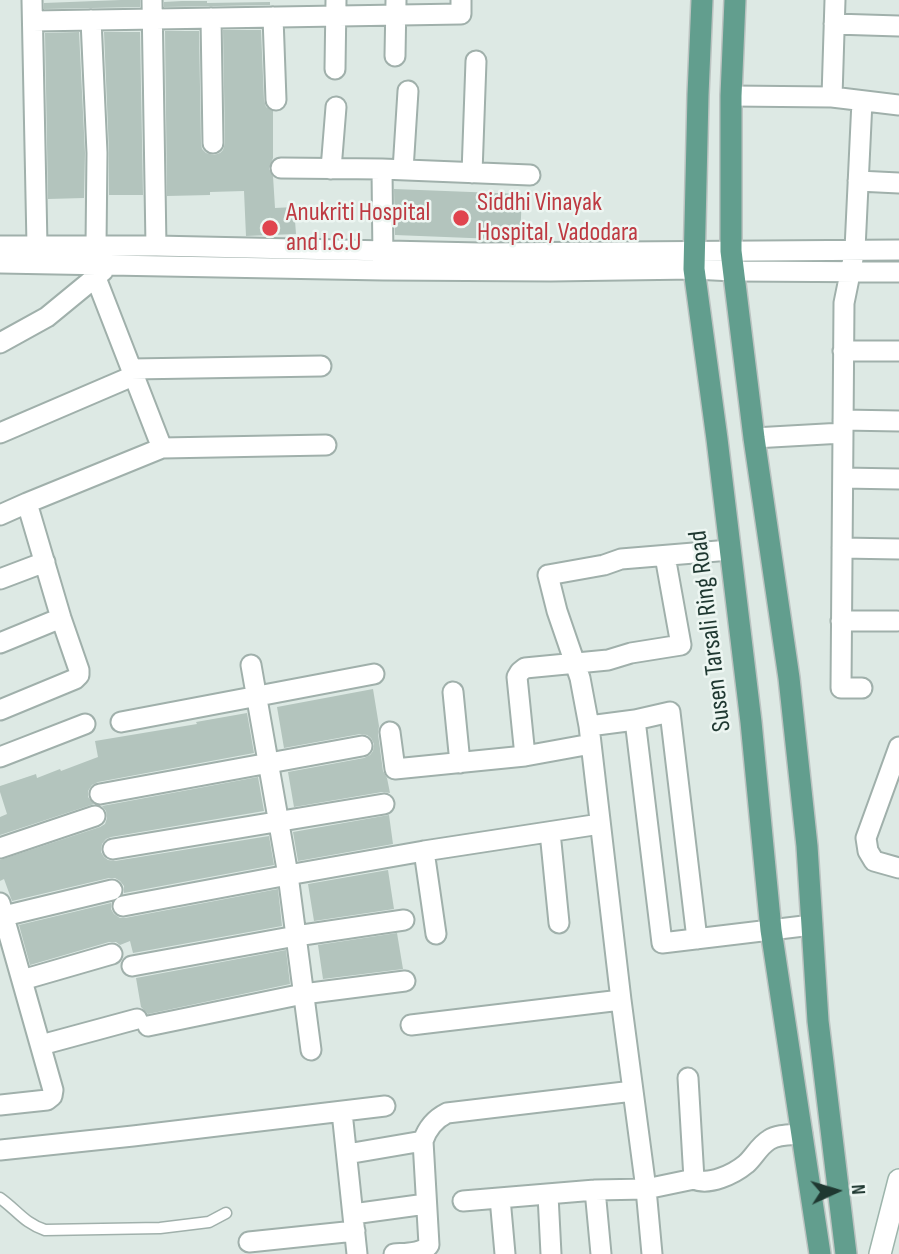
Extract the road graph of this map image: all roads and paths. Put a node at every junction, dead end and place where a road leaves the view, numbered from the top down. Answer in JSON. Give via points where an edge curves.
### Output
{"nodes":[{"id":1,"x":32,"y":0,"type":"edge"},
{"id":2,"x":461,"y":0,"type":"edge"},
{"id":3,"x":702,"y":0,"type":"edge"},
{"id":4,"x":735,"y":0,"type":"edge"},
{"id":5,"x":835,"y":0,"type":"edge"},
{"id":6,"x":396,"y":7,"type":"edge"},
{"id":7,"x":337,"y":8,"type":"edge"},
{"id":8,"x":152,"y":9,"type":"edge"},
{"id":9,"x":275,"y":11,"type":"edge"},
{"id":10,"x":213,"y":12,"type":"edge"},
{"id":11,"x":93,"y":13,"type":"edge"},
{"id":12,"x":33,"y":21,"type":"junction"},
{"id":13,"x":834,"y":24,"type":"junction"},
{"id":14,"x":899,"y":26,"type":"edge"},
{"id":15,"x":395,"y":56,"type":"dead end"},
{"id":16,"x":476,"y":61,"type":"dead end"},
{"id":17,"x":335,"y":69,"type":"dead end"},
{"id":18,"x":408,"y":91,"type":"dead end"},
{"id":19,"x":731,"y":96,"type":"junction"},
{"id":20,"x":832,"y":97,"type":"junction"},
{"id":21,"x":276,"y":100,"type":"dead end"},
{"id":22,"x":862,"y":100,"type":"junction"},
{"id":23,"x":899,"y":105,"type":"edge"},
{"id":24,"x":336,"y":107,"type":"dead end"},
{"id":25,"x":213,"y":143,"type":"dead end"},
{"id":26,"x":281,"y":168,"type":"dead end"},
{"id":27,"x":331,"y":169,"type":"junction"},
{"id":28,"x":382,"y":169,"type":"junction"},
{"id":29,"x":403,"y":170,"type":"junction"},
{"id":30,"x":472,"y":173,"type":"junction"},
{"id":31,"x":530,"y":175,"type":"dead end"},
{"id":32,"x":858,"y":181,"type":"junction"},
{"id":33,"x":899,"y":183,"type":"edge"},
{"id":34,"x":37,"y":245,"type":"junction"},
{"id":35,"x":96,"y":245,"type":"junction"},
{"id":36,"x":0,"y":246,"type":"edge"},
{"id":37,"x":123,"y":246,"type":"junction"},
{"id":38,"x":156,"y":246,"type":"junction"},
{"id":39,"x":855,"y":249,"type":"junction"},
{"id":40,"x":899,"y":250,"type":"edge"},
{"id":41,"x":694,"y":260,"type":"junction"},
{"id":42,"x":383,"y":261,"type":"junction"},
{"id":43,"x":732,"y":261,"type":"junction"},
{"id":44,"x":0,"y":263,"type":"edge"},
{"id":45,"x":113,"y":264,"type":"junction"},
{"id":46,"x":851,"y":272,"type":"junction"},
{"id":47,"x":899,"y":272,"type":"edge"},
{"id":48,"x":96,"y":278,"type":"junction"},
{"id":49,"x":0,"y":343,"type":"edge"},
{"id":50,"x":844,"y":351,"type":"junction"},
{"id":51,"x":899,"y":351,"type":"edge"},
{"id":52,"x":321,"y":366,"type":"dead end"},
{"id":53,"x":132,"y":372,"type":"junction"},
{"id":54,"x":899,"y":421,"type":"edge"},
{"id":55,"x":843,"y":427,"type":"junction"},
{"id":56,"x":0,"y":433,"type":"edge"},
{"id":57,"x":754,"y":438,"type":"junction"},
{"id":58,"x":326,"y":445,"type":"dead end"},
{"id":59,"x":162,"y":448,"type":"junction"},
{"id":60,"x":843,"y":478,"type":"junction"},
{"id":61,"x":899,"y":479,"type":"edge"},
{"id":62,"x":27,"y":503,"type":"junction"},
{"id":63,"x":0,"y":514,"type":"edge"},
{"id":64,"x":842,"y":548,"type":"junction"},
{"id":65,"x":899,"y":549,"type":"edge"},
{"id":66,"x":730,"y":550,"type":"junction"},
{"id":67,"x":665,"y":556,"type":"junction"},
{"id":68,"x":45,"y":562,"type":"junction"},
{"id":69,"x":0,"y":579,"type":"edge"},
{"id":70,"x":61,"y":618,"type":"junction"},
{"id":71,"x":841,"y":621,"type":"junction"},
{"id":72,"x":897,"y":621,"type":"edge"},
{"id":73,"x":0,"y":643,"type":"edge"},
{"id":74,"x":575,"y":663,"type":"junction"},
{"id":75,"x":251,"y":664,"type":"dead end"},
{"id":76,"x":374,"y":674,"type":"dead end"},
{"id":77,"x":862,"y":688,"type":"dead end"},
{"id":78,"x":453,"y":692,"type":"dead end"},
{"id":79,"x":256,"y":696,"type":"junction"},
{"id":80,"x":0,"y":710,"type":"edge"},
{"id":81,"x":635,"y":720,"type":"junction"},
{"id":82,"x":121,"y":722,"type":"dead end"},
{"id":83,"x":85,"y":724,"type":"dead end"},
{"id":84,"x":390,"y":732,"type":"dead end"},
{"id":85,"x":590,"y":735,"type":"junction"},
{"id":86,"x":362,"y":746,"type":"dead end"},
{"id":87,"x":899,"y":747,"type":"edge"},
{"id":88,"x":525,"y":756,"type":"junction"},
{"id":89,"x":0,"y":757,"type":"edge"},
{"id":90,"x":268,"y":762,"type":"junction"},
{"id":91,"x":460,"y":763,"type":"junction"},
{"id":92,"x":100,"y":794,"type":"dead end"},
{"id":93,"x":384,"y":804,"type":"dead end"},
{"id":94,"x":95,"y":816,"type":"dead end"},
{"id":95,"x":278,"y":820,"type":"junction"},
{"id":96,"x":600,"y":824,"type":"junction"},
{"id":97,"x":550,"y":832,"type":"junction"},
{"id":98,"x":0,"y":848,"type":"edge"},
{"id":99,"x":113,"y":849,"type":"dead end"},
{"id":100,"x":424,"y":852,"type":"junction"},
{"id":101,"x":899,"y":868,"type":"edge"},
{"id":102,"x":288,"y":875,"type":"junction"},
{"id":103,"x":2,"y":910,"type":"edge"},
{"id":104,"x":404,"y":920,"type":"dead end"},
{"id":105,"x":559,"y":923,"type":"dead end"},
{"id":106,"x":812,"y":925,"type":"junction"},
{"id":107,"x":771,"y":930,"type":"junction"},
{"id":108,"x":436,"y":934,"type":"dead end"},
{"id":109,"x":296,"y":936,"type":"junction"},
{"id":110,"x":697,"y":939,"type":"junction"},
{"id":111,"x":112,"y":954,"type":"dead end"},
{"id":112,"x":132,"y":966,"type":"dead end"},
{"id":113,"x":22,"y":980,"type":"junction"},
{"id":114,"x":405,"y":982,"type":"dead end"},
{"id":115,"x":303,"y":994,"type":"junction"},
{"id":116,"x":621,"y":999,"type":"junction"},
{"id":117,"x":411,"y":1025,"type":"dead end"},
{"id":118,"x":41,"y":1045,"type":"junction"},
{"id":119,"x":311,"y":1050,"type":"dead end"},
{"id":120,"x":688,"y":1078,"type":"dead end"},
{"id":121,"x":633,"y":1091,"type":"junction"},
{"id":122,"x":0,"y":1105,"type":"edge"},
{"id":123,"x":385,"y":1106,"type":"dead end"},
{"id":124,"x":342,"y":1112,"type":"junction"},
{"id":125,"x":802,"y":1134,"type":"junction"},
{"id":126,"x":423,"y":1142,"type":"junction"},
{"id":127,"x":0,"y":1150,"type":"edge"},
{"id":128,"x":346,"y":1154,"type":"junction"},
{"id":129,"x":695,"y":1179,"type":"junction"},
{"id":130,"x":899,"y":1180,"type":"edge"},
{"id":131,"x":646,"y":1189,"type":"junction"},
{"id":132,"x":596,"y":1191,"type":"junction"},
{"id":133,"x":548,"y":1195,"type":"junction"},
{"id":134,"x":0,"y":1198,"type":"edge"},
{"id":135,"x":500,"y":1198,"type":"junction"},
{"id":136,"x":463,"y":1201,"type":"dead end"},
{"id":137,"x":426,"y":1204,"type":"junction"},
{"id":138,"x":226,"y":1213,"type":"dead end"},
{"id":139,"x":354,"y":1223,"type":"junction"},
{"id":140,"x":250,"y":1242,"type":"dead end"},
{"id":141,"x":357,"y":1254,"type":"edge"},
{"id":142,"x":394,"y":1254,"type":"edge"},
{"id":143,"x":505,"y":1254,"type":"edge"},
{"id":144,"x":551,"y":1254,"type":"edge"},
{"id":145,"x":601,"y":1254,"type":"edge"},
{"id":146,"x":652,"y":1254,"type":"edge"},
{"id":147,"x":820,"y":1254,"type":"edge"},
{"id":148,"x":846,"y":1254,"type":"edge"},
{"id":149,"x":880,"y":1254,"type":"edge"}],
"edges":[{"from":1,"to":12,"type":"street"},
{"from":2,"to":6,"type":"street","via":[[461,14]]},
{"from":3,"to":41,"type":"main road","name":"Susen Tarsali Ring Road"},
{"from":4,"to":19,"type":"main road"},
{"from":5,"to":13,"type":"street"},
{"from":6,"to":7,"type":"street"},
{"from":6,"to":15,"type":"street"},
{"from":7,"to":9,"type":"street"},
{"from":7,"to":17,"type":"street"},
{"from":8,"to":10,"type":"street"},
{"from":8,"to":11,"type":"street"},
{"from":8,"to":38,"type":"street"},
{"from":9,"to":10,"type":"street"},
{"from":9,"to":21,"type":"street"},
{"from":10,"to":25,"type":"street"},
{"from":11,"to":12,"type":"street"},
{"from":11,"to":35,"type":"street"},
{"from":12,"to":34,"type":"street"},
{"from":13,"to":14,"type":"street"},
{"from":13,"to":20,"type":"street"},
{"from":16,"to":30,"type":"street"},
{"from":18,"to":29,"type":"street"},
{"from":19,"to":20,"type":"street"},
{"from":19,"to":43,"type":"main road"},
{"from":20,"to":22,"type":"street"},
{"from":22,"to":23,"type":"street"},
{"from":22,"to":32,"type":"street"},
{"from":24,"to":27,"type":"street"},
{"from":26,"to":27,"type":"street"},
{"from":27,"to":28,"type":"street"},
{"from":28,"to":29,"type":"street"},
{"from":28,"to":42,"type":"street"},
{"from":29,"to":30,"type":"street"},
{"from":30,"to":31,"type":"street"},
{"from":32,"to":33,"type":"street"},
{"from":32,"to":39,"type":"street"},
{"from":34,"to":35,"type":"street"},
{"from":34,"to":36,"type":"street"},
{"from":35,"to":37,"type":"street"},
{"from":37,"to":38,"type":"street"},
{"from":37,"to":45,"type":"street"},
{"from":38,"to":42,"type":"street"},
{"from":39,"to":40,"type":"street"},
{"from":39,"to":43,"type":"street"},
{"from":39,"to":46,"type":"street"},
{"from":41,"to":42,"type":"street","via":[[551,271]]},
{"from":41,"to":43,"type":"street"},
{"from":41,"to":66,"type":"main road","name":"Susen Tarsali Ring Road"},
{"from":42,"to":45,"type":"street"},
{"from":43,"to":46,"type":"street"},
{"from":43,"to":57,"type":"main road"},
{"from":44,"to":45,"type":"street"},
{"from":45,"to":48,"type":"street"},
{"from":46,"to":47,"type":"street"},
{"from":46,"to":50,"type":"street","via":[[844,303]]},
{"from":48,"to":49,"type":"street","via":[[47,317]]},
{"from":48,"to":53,"type":"street"},
{"from":50,"to":51,"type":"street"},
{"from":50,"to":55,"type":"street"},
{"from":52,"to":53,"type":"street"},
{"from":53,"to":56,"type":"street"},
{"from":53,"to":59,"type":"street"},
{"from":54,"to":55,"type":"street"},
{"from":55,"to":57,"type":"street"},
{"from":55,"to":60,"type":"street"},
{"from":57,"to":106,"type":"main road","via":[[789,678]]},
{"from":58,"to":59,"type":"street"},
{"from":59,"to":62,"type":"street"},
{"from":60,"to":61,"type":"street"},
{"from":60,"to":64,"type":"street"},
{"from":62,"to":63,"type":"street"},
{"from":62,"to":68,"type":"street"},
{"from":64,"to":65,"type":"street"},
{"from":64,"to":71,"type":"street"},
{"from":66,"to":67,"type":"street"},
{"from":66,"to":107,"type":"main road","name":"Susen Tarsali Ring Road"},
{"from":67,"to":74,"type":"street","via":[[681,645]]},
{"from":67,"to":74,"type":"street","via":[[621,559],[548,575]]},
{"from":68,"to":69,"type":"street"},
{"from":68,"to":70,"type":"street"},
{"from":70,"to":73,"type":"street"},
{"from":70,"to":80,"type":"street","via":[[79,675]]},
{"from":71,"to":72,"type":"street"},
{"from":71,"to":77,"type":"street","via":[[841,688]]},
{"from":74,"to":85,"type":"street"},
{"from":74,"to":88,"type":"street","via":[[525,668],[517,677]]},
{"from":75,"to":79,"type":"street"},
{"from":76,"to":79,"type":"street"},
{"from":78,"to":91,"type":"street"},
{"from":79,"to":82,"type":"street"},
{"from":79,"to":90,"type":"street"},
{"from":81,"to":85,"type":"street"},
{"from":81,"to":110,"type":"street","via":[[662,943]]},
{"from":81,"to":110,"type":"street","via":[[670,712]]},
{"from":83,"to":89,"type":"street"},
{"from":84,"to":91,"type":"street","via":[[395,769]]},
{"from":85,"to":88,"type":"street"},
{"from":85,"to":96,"type":"street"},
{"from":86,"to":90,"type":"street"},
{"from":87,"to":101,"type":"street","via":[[866,838],[874,861]]},
{"from":88,"to":91,"type":"street"},
{"from":90,"to":92,"type":"street"},
{"from":90,"to":95,"type":"street"},
{"from":93,"to":95,"type":"street"},
{"from":94,"to":98,"type":"street"},
{"from":95,"to":99,"type":"street"},
{"from":95,"to":102,"type":"street"},
{"from":96,"to":97,"type":"street"},
{"from":96,"to":116,"type":"street"},
{"from":97,"to":100,"type":"street"},
{"from":97,"to":105,"type":"street"},
{"from":100,"to":102,"type":"street"},
{"from":100,"to":108,"type":"street"},
{"from":102,"to":103,"type":"street"},
{"from":102,"to":109,"type":"street"},
{"from":103,"to":113,"type":"street"},
{"from":104,"to":109,"type":"street"},
{"from":106,"to":107,"type":"street"},
{"from":106,"to":148,"type":"main road","via":[[818,1021]]},
{"from":107,"to":110,"type":"street"},
{"from":107,"to":125,"type":"main road","name":"Susen Tarsali Ring Road"},
{"from":109,"to":112,"type":"street"},
{"from":109,"to":115,"type":"street"},
{"from":111,"to":113,"type":"street"},
{"from":113,"to":118,"type":"street"},
{"from":114,"to":115,"type":"street"},
{"from":115,"to":118,"type":"street"},
{"from":115,"to":119,"type":"street"},
{"from":116,"to":117,"type":"street"},
{"from":116,"to":121,"type":"street"},
{"from":118,"to":122,"type":"street","via":[[52,1096]]},
{"from":120,"to":129,"type":"street"},
{"from":121,"to":126,"type":"street","via":[[447,1113],[434,1121]]},
{"from":121,"to":131,"type":"street"},
{"from":123,"to":124,"type":"street"},
{"from":124,"to":127,"type":"street"},
{"from":124,"to":128,"type":"street"},
{"from":125,"to":129,"type":"street","via":[[768,1140],[746,1164],[721,1178],[710,1182]]},
{"from":125,"to":147,"type":"main road","name":"Susen Tarsali Ring Road"},
{"from":126,"to":128,"type":"street"},
{"from":126,"to":137,"type":"street"},
{"from":128,"to":139,"type":"street"},
{"from":129,"to":131,"type":"street"},
{"from":130,"to":149,"type":"street"},
{"from":131,"to":132,"type":"street"},
{"from":131,"to":146,"type":"street"},
{"from":132,"to":133,"type":"street"},
{"from":132,"to":145,"type":"street"},
{"from":133,"to":135,"type":"street"},
{"from":133,"to":144,"type":"street"},
{"from":134,"to":138,"type":"lane","via":[[32,1226],[45,1230],[160,1228],[209,1222]]},
{"from":135,"to":136,"type":"street"},
{"from":135,"to":143,"type":"street"},
{"from":137,"to":139,"type":"street"},
{"from":137,"to":142,"type":"street","via":[[429,1245],[421,1251]]},
{"from":139,"to":140,"type":"street"},
{"from":139,"to":141,"type":"street"}]}
